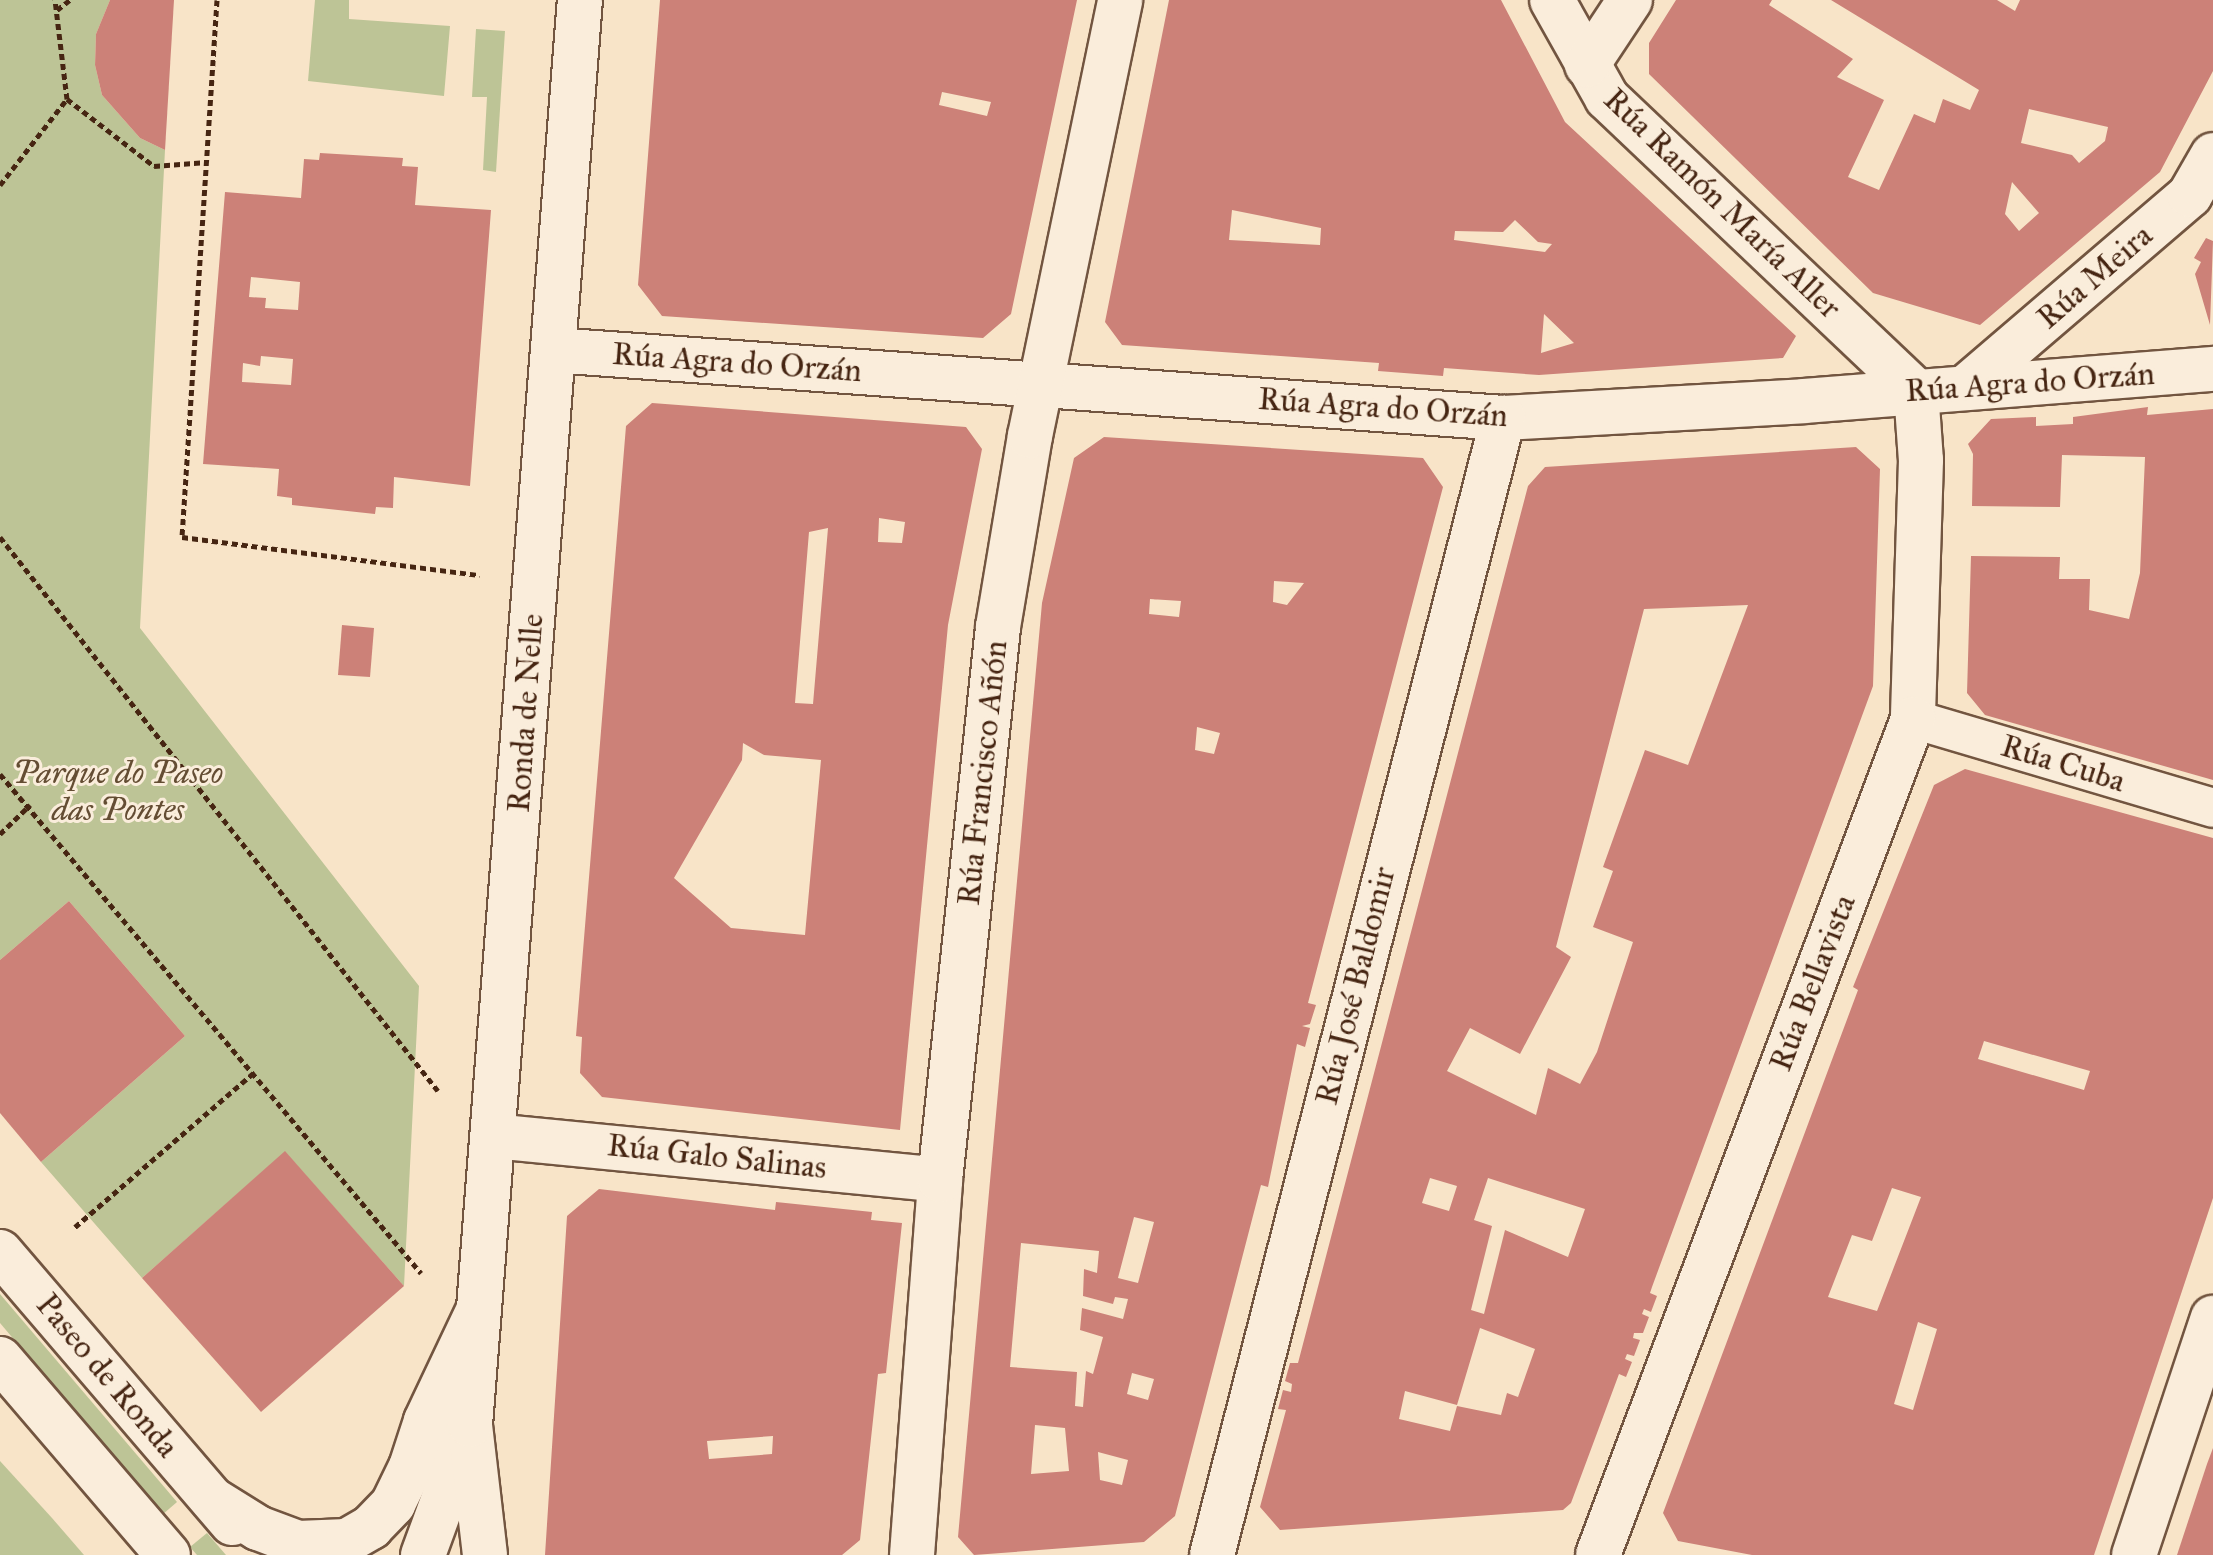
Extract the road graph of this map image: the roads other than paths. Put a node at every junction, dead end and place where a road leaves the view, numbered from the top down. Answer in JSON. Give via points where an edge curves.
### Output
{"nodes":[{"id":1,"x":580,"y":0,"type":"edge"},
{"id":2,"x":1120,"y":0,"type":"edge"},
{"id":3,"x":1552,"y":0,"type":"edge"},
{"id":4,"x":1630,"y":0,"type":"edge"},
{"id":5,"x":1587,"y":65,"type":"junction"},
{"id":6,"x":2213,"y":155,"type":"edge"},
{"id":7,"x":553,"y":350,"type":"junction"},
{"id":8,"x":2213,"y":369,"type":"edge"},
{"id":9,"x":1040,"y":385,"type":"junction"},
{"id":10,"x":1965,"y":388,"type":"junction"},
{"id":11,"x":1916,"y":391,"type":"junction"},
{"id":12,"x":1503,"y":418,"type":"junction"},
{"id":13,"x":1913,"y":719,"type":"junction"},
{"id":14,"x":2213,"y":808,"type":"edge"},
{"id":15,"x":493,"y":1136,"type":"junction"},
{"id":16,"x":940,"y":1180,"type":"junction"},
{"id":17,"x":0,"y":1252,"type":"edge"},
{"id":18,"x":480,"y":1307,"type":"junction"},
{"id":19,"x":2213,"y":1318,"type":"edge"},
{"id":20,"x":0,"y":1359,"type":"edge"},
{"id":21,"x":470,"y":1425,"type":"junction"},
{"id":22,"x":213,"y":1500,"type":"junction"},
{"id":23,"x":168,"y":1555,"type":"edge"},
{"id":24,"x":259,"y":1555,"type":"edge"},
{"id":25,"x":423,"y":1555,"type":"edge"},
{"id":26,"x":485,"y":1555,"type":"edge"},
{"id":27,"x":912,"y":1555,"type":"edge"},
{"id":28,"x":1212,"y":1555,"type":"edge"},
{"id":29,"x":1598,"y":1555,"type":"edge"},
{"id":30,"x":2134,"y":1555,"type":"edge"}],
"edges":[{"from":1,"to":7,"type":"street","name":"Ronda de Nelle"},
{"from":2,"to":9,"type":"street","name":"Rúa Francisco Añón"},
{"from":3,"to":5,"type":"street","name":"Rúa Ramón María Aller"},
{"from":4,"to":5,"type":"street"},
{"from":5,"to":11,"type":"street","name":"Rúa Ramón María Aller","via":[[1607,98]]},
{"from":6,"to":10,"type":"street","name":"Rúa Meira","via":[[2190,195]]},
{"from":7,"to":9,"type":"street","name":"Rúa Agra do Orzán"},
{"from":7,"to":15,"type":"street","name":"Ronda de Nelle"},
{"from":8,"to":10,"type":"street","name":"Rúa Agra do Orzán"},
{"from":9,"to":12,"type":"street","name":"Rúa Agra do Orzán"},
{"from":9,"to":16,"type":"street","name":"Rúa Francisco Añón","via":[[998,627]]},
{"from":10,"to":11,"type":"street","name":"Rúa Agra do Orzán"},
{"from":11,"to":12,"type":"street","name":"Rúa Agra do Orzán"},
{"from":11,"to":13,"type":"street","name":"Rúa Bellavista","via":[[1921,460]]},
{"from":12,"to":28,"type":"street","name":"Rúa José Baldomir"},
{"from":13,"to":14,"type":"street","name":"Rúa Cuba"},
{"from":13,"to":29,"type":"street","name":"Rúa Bellavista"},
{"from":15,"to":16,"type":"street","name":"Rúa Galo Salinas"},
{"from":15,"to":18,"type":"street","name":"Ronda de Nelle"},
{"from":16,"to":27,"type":"street","name":"Rúa Francisco Añón"},
{"from":17,"to":22,"type":"street","name":"Paseo de Ronda"},
{"from":18,"to":21,"type":"street","name":"Ronda de Nelle"},
{"from":18,"to":22,"type":"street","name":"Paseo de Ronda","via":[[405,1480],[393,1504],[371,1527],[347,1541],[298,1543],[258,1528]]},
{"from":19,"to":30,"type":"street"},
{"from":20,"to":23,"type":"street"},
{"from":21,"to":25,"type":"street","name":"Ronda de Nelle"},
{"from":21,"to":26,"type":"street","name":"Ronda de Nelle"},
{"from":22,"to":24,"type":"street","name":"Paseo de Ronda"}]}
